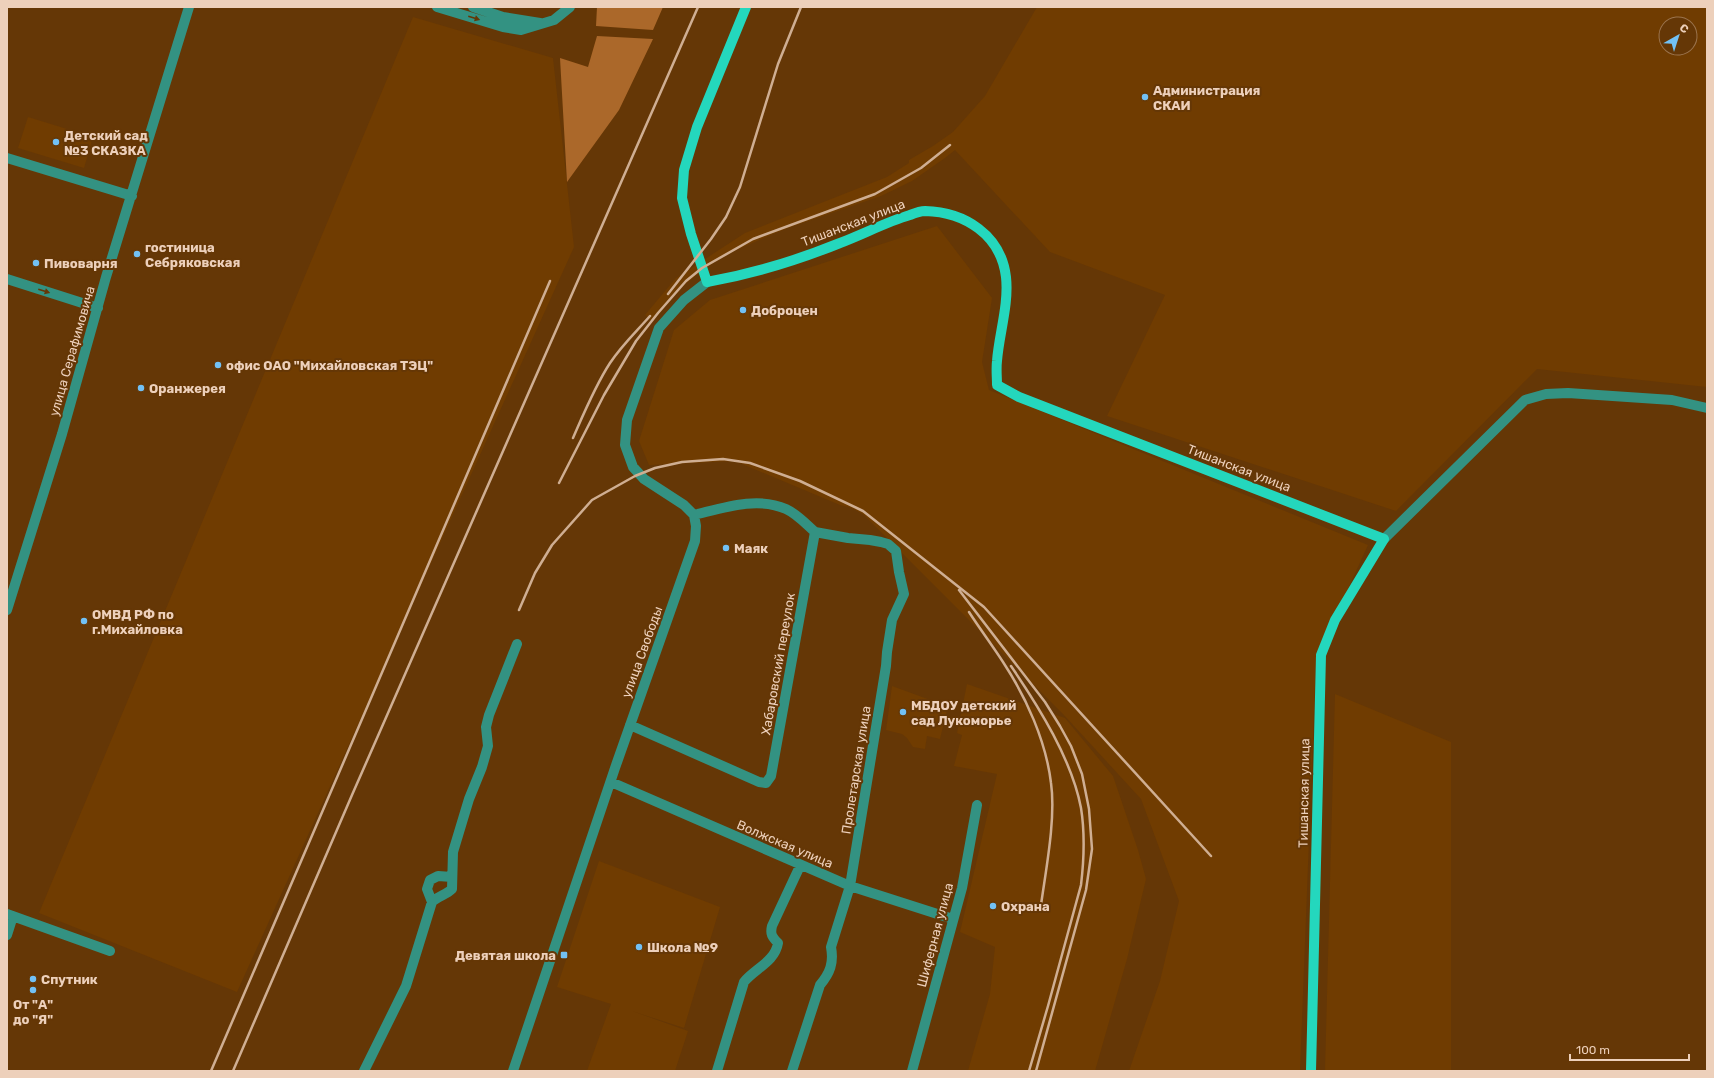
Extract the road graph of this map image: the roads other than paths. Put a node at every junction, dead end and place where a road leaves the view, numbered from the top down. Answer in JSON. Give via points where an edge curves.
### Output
{"nodes":[{"id":1,"x":189,"y":7,"type":"edge"},
{"id":2,"x":437,"y":7,"type":"edge"},
{"id":3,"x":473,"y":7,"type":"edge"},
{"id":4,"x":570,"y":7,"type":"edge"},
{"id":5,"x":746,"y":7,"type":"edge"},
{"id":6,"x":542,"y":24,"type":"junction"},
{"id":7,"x":7,"y":158,"type":"edge"},
{"id":8,"x":132,"y":196,"type":"junction"},
{"id":9,"x":7,"y":279,"type":"edge"},
{"id":10,"x":707,"y":282,"type":"junction"},
{"id":11,"x":98,"y":308,"type":"junction"},
{"id":12,"x":1707,"y":408,"type":"edge"},
{"id":13,"x":694,"y":515,"type":"junction"},
{"id":14,"x":815,"y":532,"type":"junction"},
{"id":15,"x":1384,"y":539,"type":"junction"},
{"id":16,"x":10,"y":591,"type":"edge"},
{"id":17,"x":7,"y":610,"type":"edge"},
{"id":18,"x":517,"y":644,"type":"dead end"},
{"id":19,"x":630,"y":725,"type":"junction"},
{"id":20,"x":611,"y":782,"type":"junction"},
{"id":21,"x":977,"y":805,"type":"dead end"},
{"id":22,"x":800,"y":866,"type":"junction"},
{"id":23,"x":452,"y":877,"type":"junction"},
{"id":24,"x":850,"y":886,"type":"junction"},
{"id":25,"x":432,"y":902,"type":"junction"},
{"id":26,"x":10,"y":915,"type":"edge"},
{"id":27,"x":953,"y":919,"type":"junction"},
{"id":28,"x":7,"y":935,"type":"edge"},
{"id":29,"x":110,"y":951,"type":"dead end"},
{"id":30,"x":364,"y":1071,"type":"edge"},
{"id":31,"x":513,"y":1071,"type":"edge"},
{"id":32,"x":717,"y":1071,"type":"edge"},
{"id":33,"x":792,"y":1071,"type":"edge"},
{"id":34,"x":912,"y":1071,"type":"edge"},
{"id":35,"x":1311,"y":1071,"type":"edge"}],
"edges":[{"from":1,"to":8,"type":"street","name":"улица Серафимовича"},
{"from":2,"to":6,"type":"street","one_way":true,"via":[[521,30]]},
{"from":3,"to":6,"type":"street","via":[[503,17]]},
{"from":4,"to":6,"type":"street","via":[[554,20]]},
{"from":5,"to":10,"type":"main road","via":[[697,127],[684,170],[682,198]]},
{"from":7,"to":8,"type":"street"},
{"from":8,"to":11,"type":"street","name":"улица Серафимовича"},
{"from":9,"to":11,"type":"street","one_way":true},
{"from":10,"to":13,"type":"street","via":[[684,300],[659,328],[627,420],[625,445],[633,467],[644,479],[678,501]]},
{"from":10,"to":15,"type":"main road","name":"Тишанская улица","via":[[754,272],[840,244],[895,219],[923,211],[954,215],[968,221],[988,236],[1000,257],[1006,277],[997,386]]},
{"from":11,"to":16,"type":"street","name":"улица Серафимовича","via":[[62,434]]},
{"from":12,"to":15,"type":"street","via":[[1672,400],[1568,393],[1546,394],[1525,400]]},
{"from":13,"to":14,"type":"street","via":[[747,503],[768,504],[786,509]]},
{"from":13,"to":19,"type":"street","name":"улица Свободы","via":[[695,541]]},
{"from":14,"to":19,"type":"street","name":"Хабаровский переулок","via":[[769,780],[766,783],[759,782]]},
{"from":14,"to":24,"type":"street","name":"Пролетарская улица","via":[[870,540],[894,548],[904,594],[892,620]]},
{"from":15,"to":35,"type":"main road","name":"Тишанская улица","via":[[1336,620],[1321,655]]},
{"from":16,"to":17,"type":"street","name":"улица Серафимовича"},
{"from":18,"to":23,"type":"street","via":[[489,715],[486,727],[488,746],[453,852]]},
{"from":19,"to":20,"type":"street","name":"улица Свободы"},
{"from":20,"to":22,"type":"street","name":"Волжская улица"},
{"from":20,"to":31,"type":"street","name":"улица Свободы"},
{"from":21,"to":27,"type":"street","name":"Шиферная улица","via":[[962,888]]},
{"from":22,"to":24,"type":"street","name":"Волжская улица"},
{"from":22,"to":32,"type":"street","via":[[772,926],[772,937],[778,943],[777,950],[744,982]]},
{"from":23,"to":25,"type":"street","via":[[452,889]]},
{"from":23,"to":25,"type":"street","via":[[438,876],[430,880],[427,889]]},
{"from":24,"to":27,"type":"street","name":"Волжская улица"},
{"from":24,"to":33,"type":"street","name":"Пролетарская улица","via":[[831,947],[831,966],[820,985]]},
{"from":25,"to":30,"type":"street","via":[[406,986]]},
{"from":26,"to":28,"type":"street"},
{"from":26,"to":29,"type":"street"},
{"from":27,"to":34,"type":"street","name":"Шиферная улица"}]}
